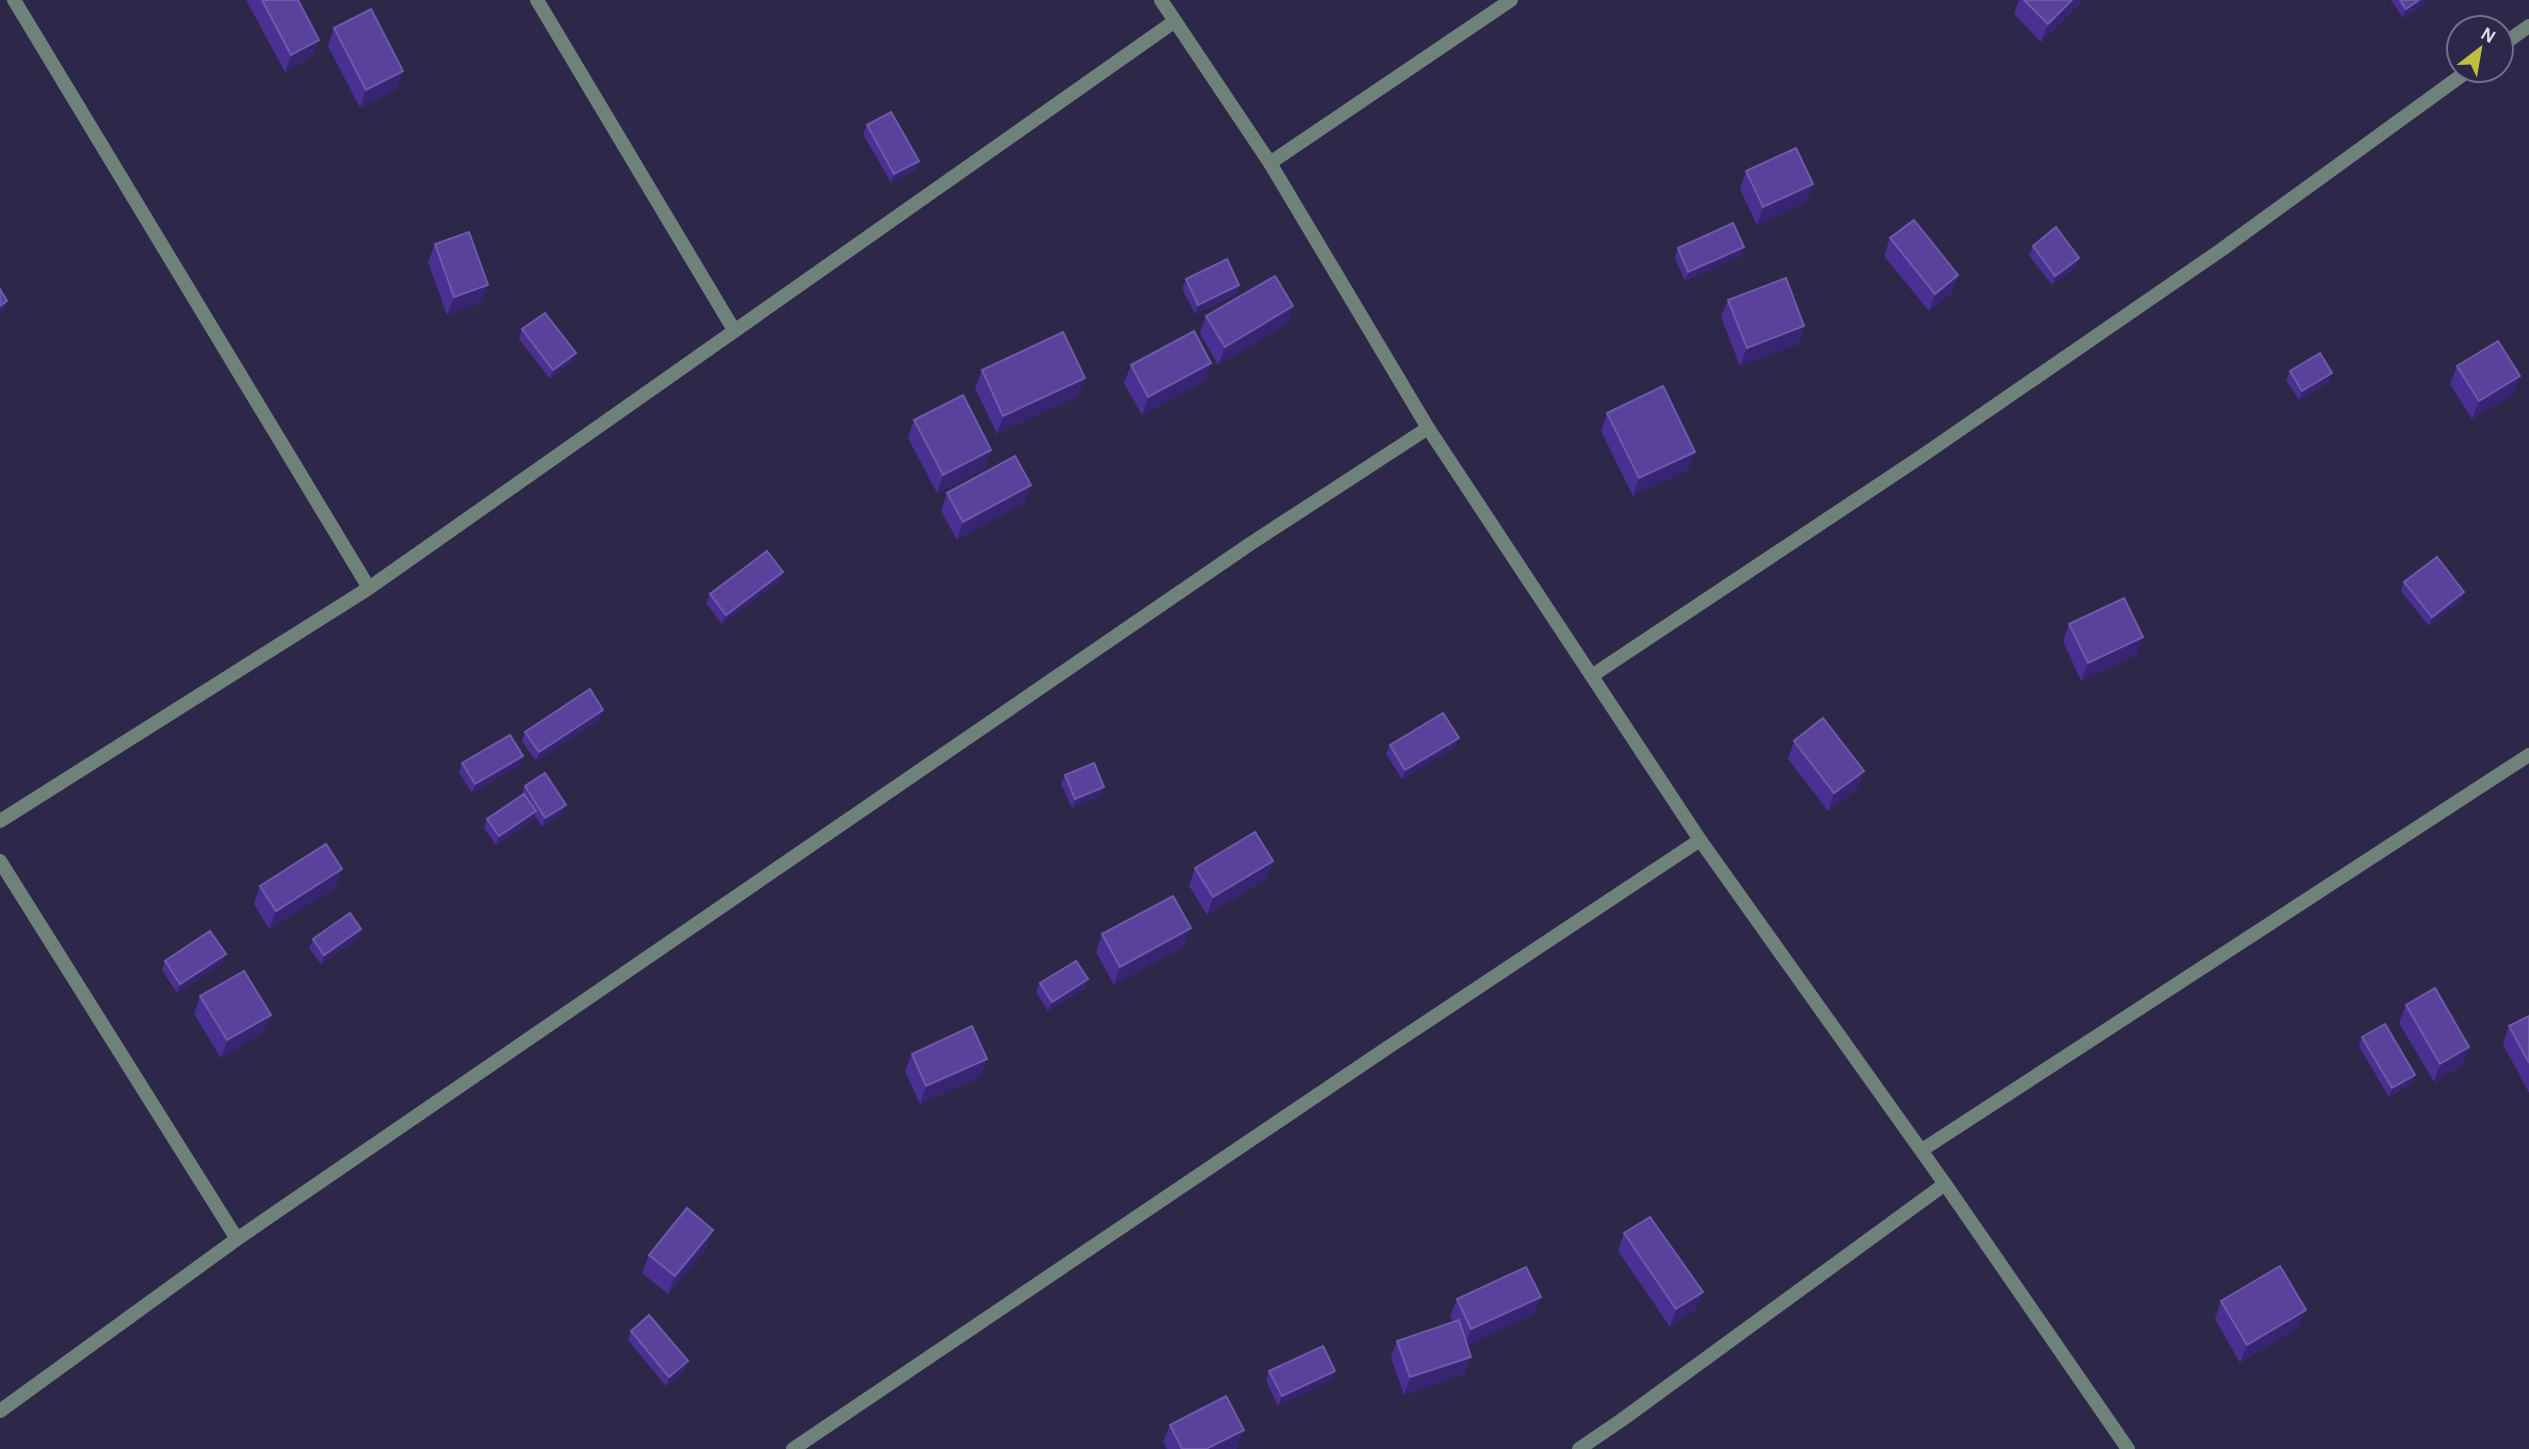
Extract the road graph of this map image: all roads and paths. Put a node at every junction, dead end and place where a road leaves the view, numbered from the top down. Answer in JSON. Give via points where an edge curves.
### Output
{"nodes":[{"id":1,"x":14,"y":0,"type":"edge"},
{"id":2,"x":537,"y":0,"type":"edge"},
{"id":3,"x":1161,"y":0,"type":"edge"},
{"id":4,"x":1511,"y":0,"type":"edge"},
{"id":5,"x":1175,"y":21,"type":"junction"},
{"id":6,"x":2450,"y":84,"type":"edge"},
{"id":7,"x":1270,"y":163,"type":"junction"},
{"id":8,"x":734,"y":330,"type":"junction"},
{"id":9,"x":1428,"y":428,"type":"junction"},
{"id":10,"x":369,"y":588,"type":"junction"},
{"id":11,"x":1593,"y":676,"type":"junction"},
{"id":12,"x":2529,"y":755,"type":"edge"},
{"id":13,"x":0,"y":821,"type":"edge"},
{"id":14,"x":1700,"y":840,"type":"junction"},
{"id":15,"x":0,"y":861,"type":"edge"},
{"id":16,"x":1922,"y":1150,"type":"junction"},
{"id":17,"x":1945,"y":1185,"type":"junction"},
{"id":18,"x":237,"y":1239,"type":"junction"},
{"id":19,"x":0,"y":1411,"type":"edge"},
{"id":20,"x":793,"y":1449,"type":"edge"},
{"id":21,"x":1579,"y":1449,"type":"edge"},
{"id":22,"x":2128,"y":1449,"type":"edge"}],
"edges":[{"from":1,"to":10,"type":"street"},
{"from":2,"to":8,"type":"street"},
{"from":3,"to":5,"type":"street"},
{"from":4,"to":7,"type":"street"},
{"from":5,"to":7,"type":"street"},
{"from":5,"to":8,"type":"street"},
{"from":6,"to":11,"type":"street","via":[[2221,250]]},
{"from":7,"to":9,"type":"street"},
{"from":8,"to":10,"type":"street"},
{"from":9,"to":11,"type":"street"},
{"from":9,"to":18,"type":"street","via":[[1250,544]]},
{"from":10,"to":13,"type":"street"},
{"from":11,"to":14,"type":"street"},
{"from":12,"to":16,"type":"street"},
{"from":14,"to":16,"type":"street"},
{"from":14,"to":20,"type":"street"},
{"from":15,"to":18,"type":"street"},
{"from":16,"to":17,"type":"street"},
{"from":17,"to":21,"type":"street"},
{"from":17,"to":22,"type":"street"},
{"from":18,"to":19,"type":"street"}]}
